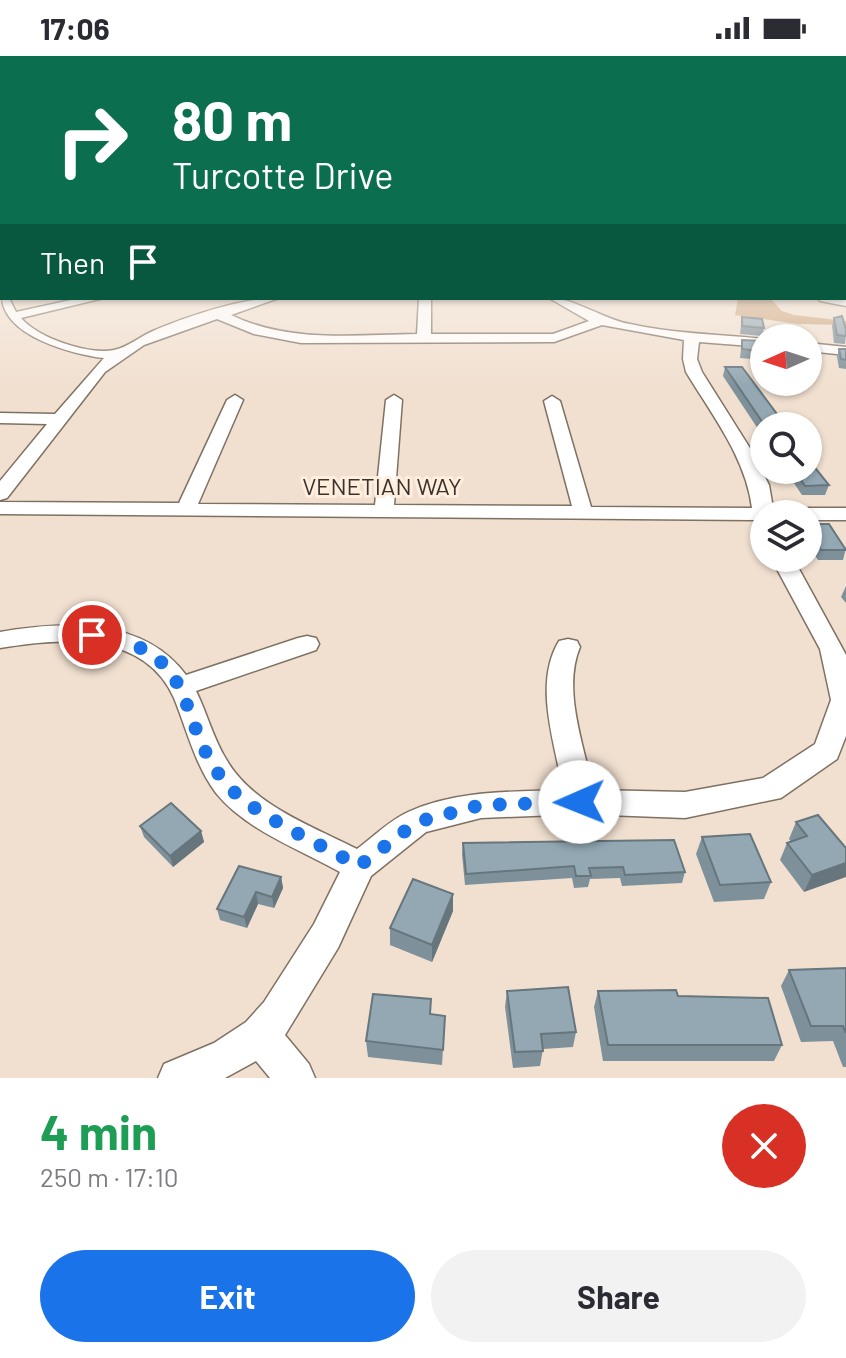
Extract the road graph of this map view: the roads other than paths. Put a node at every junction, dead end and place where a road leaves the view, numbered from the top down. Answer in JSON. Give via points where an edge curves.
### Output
{"nodes":[{"id":1,"x":4,"y":300,"type":"edge"},
{"id":2,"x":89,"y":300,"type":"edge"},
{"id":3,"x":267,"y":300,"type":"edge"},
{"id":4,"x":425,"y":300,"type":"edge"},
{"id":5,"x":558,"y":300,"type":"edge"},
{"id":6,"x":220,"y":315,"type":"junction"},
{"id":7,"x":14,"y":316,"type":"junction"},
{"id":8,"x":602,"y":321,"type":"junction"},
{"id":9,"x":692,"y":335,"type":"junction"},
{"id":10,"x":424,"y":339,"type":"junction"},
{"id":11,"x":750,"y":341,"type":"edge"},
{"id":12,"x":822,"y":348,"type":"edge"},
{"id":13,"x":846,"y":351,"type":"edge"},
{"id":14,"x":115,"y":355,"type":"junction"},
{"id":15,"x":235,"y":400,"type":"dead end"},
{"id":16,"x":394,"y":400,"type":"dead end"},
{"id":17,"x":552,"y":401,"type":"dead end"},
{"id":18,"x":0,"y":418,"type":"edge"},
{"id":19,"x":59,"y":419,"type":"junction"},
{"id":20,"x":0,"y":494,"type":"edge"},
{"id":21,"x":761,"y":500,"type":"edge"},
{"id":22,"x":0,"y":508,"type":"edge"},
{"id":23,"x":186,"y":509,"type":"junction"},
{"id":24,"x":384,"y":511,"type":"junction"},
{"id":25,"x":583,"y":512,"type":"junction"},
{"id":26,"x":822,"y":514,"type":"edge"},
{"id":27,"x":846,"y":514,"type":"edge"},
{"id":28,"x":750,"y":517,"type":"edge"},
{"id":29,"x":791,"y":572,"type":"edge"},
{"id":30,"x":0,"y":640,"type":"edge"},
{"id":31,"x":307,"y":644,"type":"dead end"},
{"id":32,"x":568,"y":647,"type":"dead end"},
{"id":33,"x":839,"y":649,"type":"edge"},
{"id":34,"x":181,"y":686,"type":"junction"},
{"id":35,"x":836,"y":756,"type":"edge"},
{"id":36,"x":580,"y":802,"type":"junction"},
{"id":37,"x":359,"y":866,"type":"junction"},
{"id":38,"x":260,"y":1036,"type":"junction"},
{"id":39,"x":178,"y":1078,"type":"edge"},
{"id":40,"x":295,"y":1078,"type":"edge"}],
"edges":[{"from":1,"to":7,"type":"street"},
{"from":2,"to":7,"type":"street"},
{"from":3,"to":6,"type":"street"},
{"from":4,"to":10,"type":"street"},
{"from":5,"to":8,"type":"street"},
{"from":6,"to":10,"type":"street","via":[[273,337]]},
{"from":6,"to":14,"type":"street","via":[[154,335]]},
{"from":7,"to":14,"type":"street","via":[[44,343]]},
{"from":8,"to":9,"type":"street"},
{"from":8,"to":10,"type":"street","via":[[554,338]]},
{"from":9,"to":11,"type":"street"},
{"from":9,"to":21,"type":"street","via":[[694,372],[744,453]]},
{"from":12,"to":13,"type":"street"},
{"from":14,"to":19,"type":"street"},
{"from":15,"to":23,"type":"street"},
{"from":16,"to":24,"type":"street"},
{"from":17,"to":25,"type":"street"},
{"from":18,"to":19,"type":"street"},
{"from":19,"to":20,"type":"street"},
{"from":22,"to":23,"type":"street","name":"VENETIAN WAY"},
{"from":23,"to":24,"type":"street","name":"VENETIAN WAY"},
{"from":24,"to":25,"type":"street","name":"VENETIAN WAY"},
{"from":25,"to":28,"type":"street","name":"VENETIAN WAY"},
{"from":26,"to":27,"type":"street"},
{"from":29,"to":33,"type":"street"},
{"from":30,"to":34,"type":"street","via":[[72,633],[113,638],[152,652]]},
{"from":31,"to":34,"type":"street"},
{"from":32,"to":36,"type":"street","via":[[559,667],[560,692]]},
{"from":33,"to":35,"type":"street","via":[[844,700]]},
{"from":34,"to":37,"type":"street","via":[[209,759],[230,789]]},
{"from":35,"to":36,"type":"street","via":[[770,789],[685,805]]},
{"from":36,"to":37,"type":"street","via":[[481,805],[417,822]]},
{"from":37,"to":38,"type":"street","via":[[326,936]]},
{"from":38,"to":39,"type":"street","via":[[228,1057]]},
{"from":38,"to":40,"type":"street"}]}
